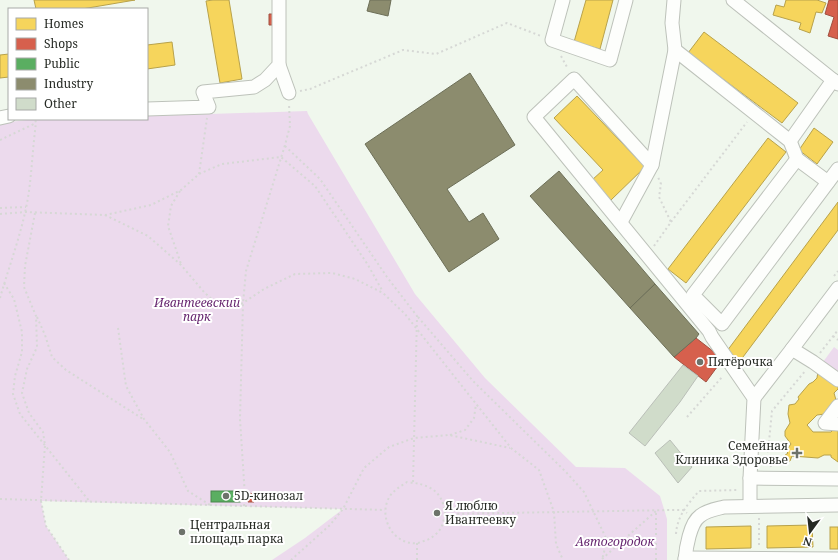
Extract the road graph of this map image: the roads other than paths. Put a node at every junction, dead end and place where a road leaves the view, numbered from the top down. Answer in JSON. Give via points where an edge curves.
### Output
{"nodes":[{"id":1,"x":279,"y":0,"type":"edge"},
{"id":2,"x":563,"y":0,"type":"edge"},
{"id":3,"x":626,"y":0,"type":"edge"},
{"id":4,"x":674,"y":0,"type":"edge"},
{"id":5,"x":733,"y":0,"type":"edge"},
{"id":6,"x":675,"y":50,"type":"junction"},
{"id":7,"x":278,"y":65,"type":"junction"},
{"id":8,"x":836,"y":82,"type":"edge"},
{"id":9,"x":289,"y":93,"type":"road end"},
{"id":10,"x":148,"y":109,"type":"edge"},
{"id":11,"x":790,"y":141,"type":"junction"},
{"id":12,"x":797,"y":160,"type":"junction"},
{"id":13,"x":652,"y":164,"type":"junction"},
{"id":14,"x":838,"y":169,"type":"edge"},
{"id":15,"x":828,"y":182,"type":"junction"},
{"id":16,"x":621,"y":222,"type":"junction"},
{"id":17,"x":836,"y":282,"type":"edge"},
{"id":18,"x":792,"y":349,"type":"junction"},
{"id":19,"x":838,"y":380,"type":"edge"},
{"id":20,"x":754,"y":398,"type":"junction"},
{"id":21,"x":838,"y":406,"type":"edge"},
{"id":22,"x":838,"y":424,"type":"edge"},
{"id":23,"x":750,"y":478,"type":"junction"},
{"id":24,"x":838,"y":479,"type":"edge"},
{"id":25,"x":838,"y":505,"type":"edge"},
{"id":26,"x":754,"y":506,"type":"junction"},
{"id":27,"x":685,"y":559,"type":"edge"},
{"id":28,"x":838,"y":559,"type":"edge"},
{"id":29,"x":745,"y":560,"type":"edge"}],
"edges":[{"from":1,"to":7,"type":"street"},
{"from":2,"to":3,"type":"street","via":[[552,40],[610,60]]},
{"from":4,"to":6,"type":"street","via":[[672,22]]},
{"from":5,"to":8,"type":"street"},
{"from":6,"to":11,"type":"street"},
{"from":6,"to":13,"type":"street"},
{"from":7,"to":9,"type":"street"},
{"from":7,"to":10,"type":"street","via":[[265,80],[254,86],[203,92],[209,107]]},
{"from":8,"to":11,"type":"street"},
{"from":11,"to":12,"type":"street"},
{"from":12,"to":15,"type":"street"},
{"from":12,"to":15,"type":"street","via":[[693,295],[722,324]]},
{"from":13,"to":16,"type":"street"},
{"from":13,"to":16,"type":"street","via":[[574,79],[534,117]]},
{"from":14,"to":15,"type":"street"},
{"from":16,"to":20,"type":"street","via":[[709,330]]},
{"from":17,"to":18,"type":"street"},
{"from":18,"to":19,"type":"street"},
{"from":18,"to":20,"type":"street"},
{"from":20,"to":23,"type":"street"},
{"from":21,"to":22,"type":"street","via":[[825,423]]},
{"from":23,"to":24,"type":"street"},
{"from":23,"to":26,"type":"street"},
{"from":25,"to":26,"type":"street"},
{"from":26,"to":27,"type":"street","via":[[724,507],[700,516],[689,536]]},
{"from":27,"to":29,"type":"street"},
{"from":28,"to":29,"type":"street"}]}
